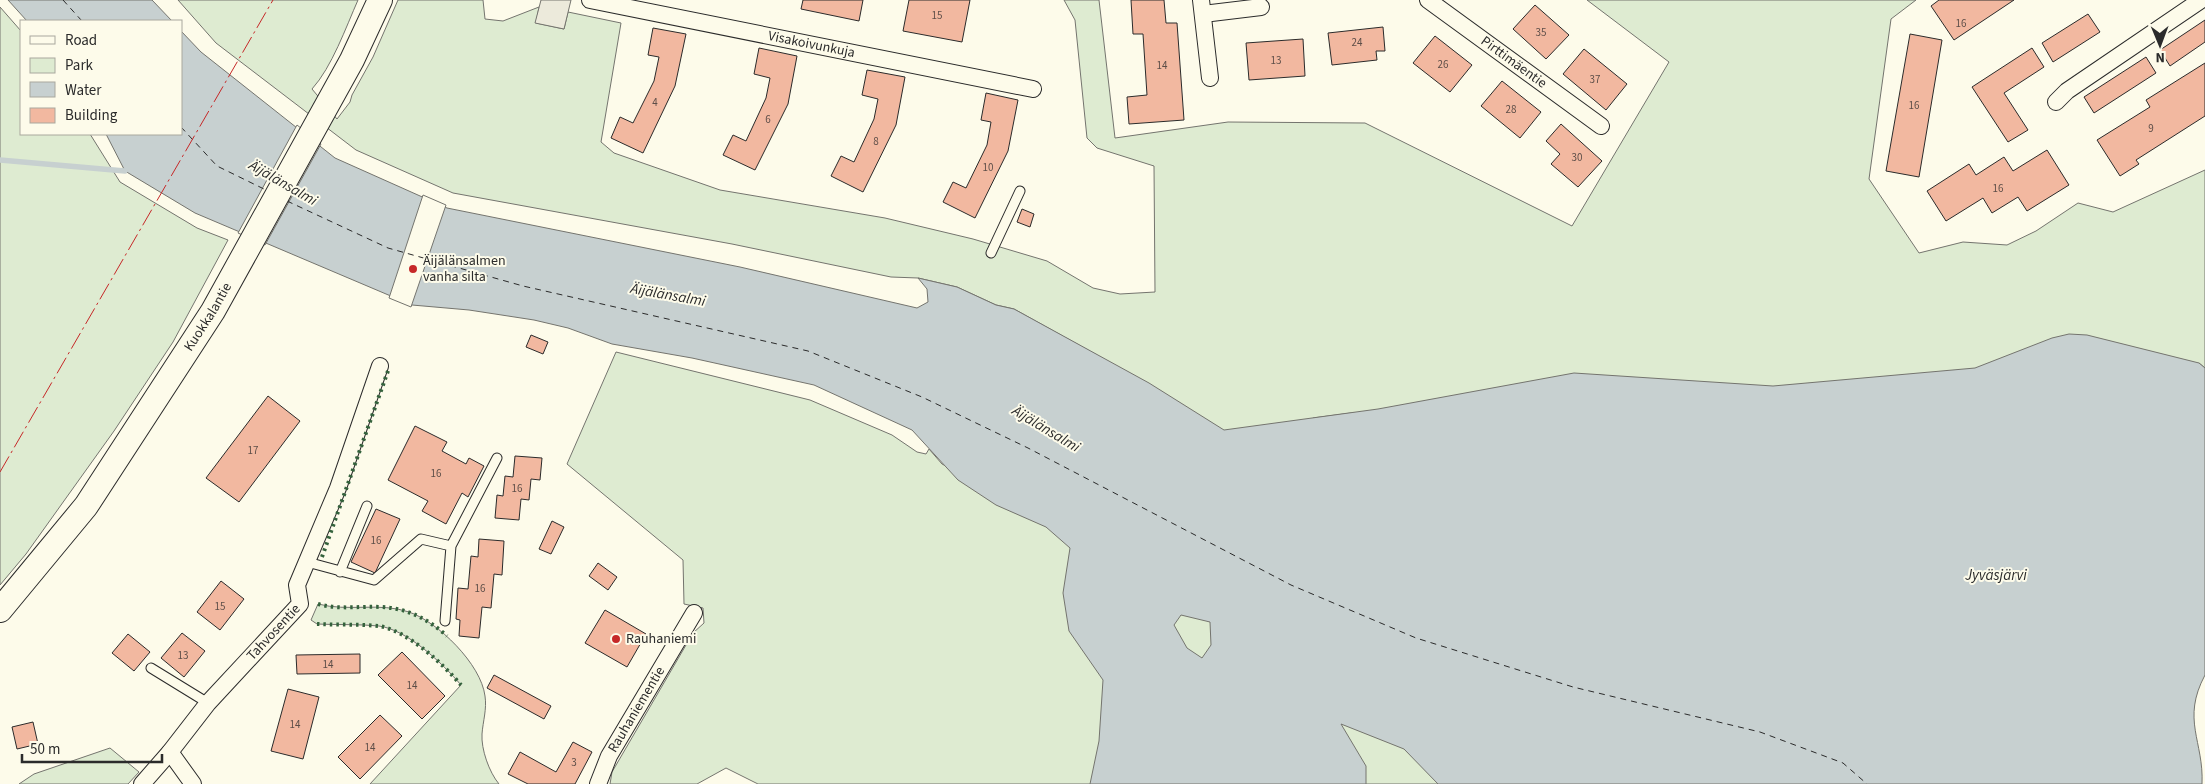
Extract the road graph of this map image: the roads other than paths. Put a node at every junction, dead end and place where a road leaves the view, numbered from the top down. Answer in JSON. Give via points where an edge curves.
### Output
{"nodes":[{"id":1,"x":380,"y":0,"type":"edge"},
{"id":2,"x":590,"y":0,"type":"edge"},
{"id":3,"x":1428,"y":0,"type":"edge"},
{"id":4,"x":2201,"y":0,"type":"edge"},
{"id":5,"x":1202,"y":7,"type":"edge"},
{"id":6,"x":1261,"y":7,"type":"dead end"},
{"id":7,"x":1210,"y":78,"type":"dead end"},
{"id":8,"x":1033,"y":89,"type":"dead end"},
{"id":9,"x":2056,"y":102,"type":"dead end"},
{"id":10,"x":1601,"y":126,"type":"dead end"},
{"id":11,"x":1020,"y":191,"type":"dead end"},
{"id":12,"x":991,"y":253,"type":"dead end"},
{"id":13,"x":380,"y":366,"type":"dead end"},
{"id":14,"x":497,"y":458,"type":"dead end"},
{"id":15,"x":367,"y":506,"type":"dead end"},
{"id":16,"x":451,"y":546,"type":"junction"},
{"id":17,"x":308,"y":562,"type":"junction"},
{"id":18,"x":340,"y":572,"type":"junction"},
{"id":19,"x":0,"y":610,"type":"edge"},
{"id":20,"x":694,"y":613,"type":"dead end"},
{"id":21,"x":445,"y":620,"type":"dead end"},
{"id":22,"x":151,"y":668,"type":"dead end"},
{"id":23,"x":208,"y":702,"type":"junction"},
{"id":24,"x":170,"y":752,"type":"junction"},
{"id":25,"x":142,"y":784,"type":"edge"},
{"id":26,"x":193,"y":784,"type":"edge"},
{"id":27,"x":598,"y":784,"type":"edge"}],
"edges":[{"from":1,"to":19,"type":"main road","name":"Kuokkalantie","via":[[352,60],[213,311],[86,506]]},
{"from":2,"to":8,"type":"street","name":"Visakoivunkuja"},
{"from":3,"to":10,"type":"street","name":"Pirttimäentie"},
{"from":4,"to":9,"type":"street","via":[[2067,91]]},
{"from":5,"to":6,"type":"street"},
{"from":5,"to":7,"type":"street"},
{"from":11,"to":12,"type":"lane"},
{"from":13,"to":17,"type":"street","name":"Tahvosentie","via":[[338,488]]},
{"from":14,"to":16,"type":"lane"},
{"from":15,"to":18,"type":"lane"},
{"from":16,"to":18,"type":"lane","via":[[421,539],[374,580]]},
{"from":16,"to":21,"type":"lane"},
{"from":17,"to":18,"type":"lane"},
{"from":17,"to":23,"type":"street","name":"Tahvosentie","via":[[297,585],[300,604]]},
{"from":20,"to":27,"type":"street","name":"Rauhaniementie","via":[[609,756]]},
{"from":22,"to":23,"type":"lane"},
{"from":23,"to":24,"type":"street","name":"Tahvosentie"},
{"from":24,"to":25,"type":"street","name":"Tahvosentie"},
{"from":24,"to":26,"type":"street"}]}
